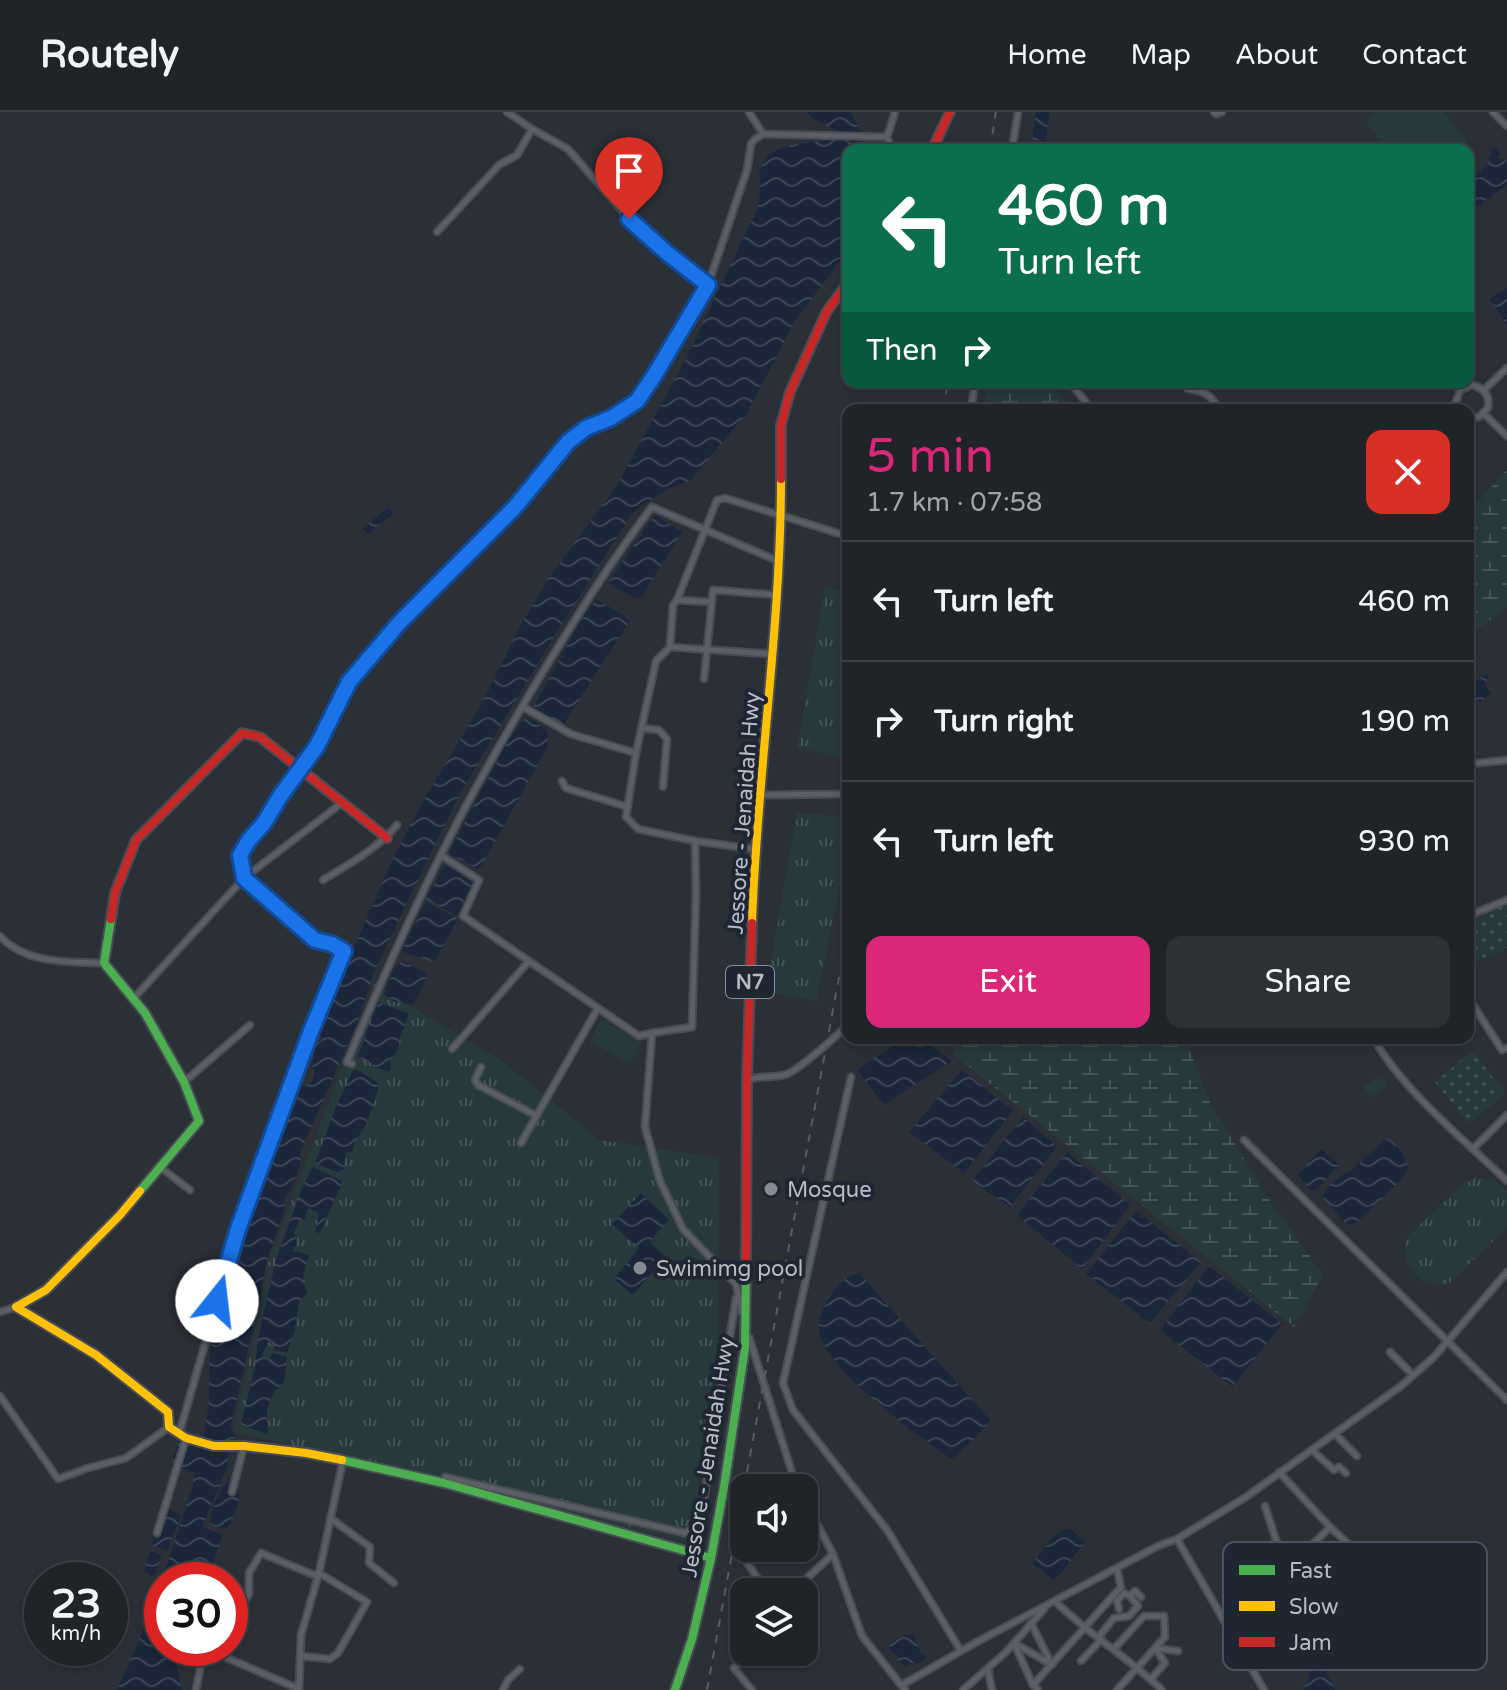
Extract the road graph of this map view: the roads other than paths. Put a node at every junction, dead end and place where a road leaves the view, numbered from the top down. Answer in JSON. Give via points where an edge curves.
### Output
{"nodes":[{"id":1,"x":507,"y":112,"type":"edge"},
{"id":2,"x":749,"y":112,"type":"edge"},
{"id":3,"x":895,"y":112,"type":"edge"},
{"id":4,"x":950,"y":112,"type":"edge"},
{"id":5,"x":1018,"y":112,"type":"edge"},
{"id":6,"x":1214,"y":112,"type":"edge"},
{"id":7,"x":1222,"y":112,"type":"edge"},
{"id":8,"x":1493,"y":112,"type":"edge"},
{"id":9,"x":1507,"y":126,"type":"edge"},
{"id":10,"x":532,"y":129,"type":"junction"},
{"id":11,"x":763,"y":134,"type":"junction"},
{"id":12,"x":887,"y":137,"type":"junction"},
{"id":13,"x":890,"y":144,"type":"edge"},
{"id":14,"x":935,"y":144,"type":"edge"},
{"id":15,"x":1013,"y":144,"type":"edge"},
{"id":16,"x":437,"y":232,"type":"dead end"},
{"id":17,"x":708,"y":285,"type":"junction"},
{"id":18,"x":842,"y":291,"type":"edge"},
{"id":19,"x":1507,"y":368,"type":"edge"},
{"id":20,"x":1474,"y":386,"type":"edge"},
{"id":21,"x":1075,"y":388,"type":"edge"},
{"id":22,"x":1188,"y":388,"type":"edge"},
{"id":23,"x":1484,"y":390,"type":"junction"},
{"id":24,"x":1087,"y":404,"type":"edge"},
{"id":25,"x":1216,"y":404,"type":"edge"},
{"id":26,"x":1484,"y":414,"type":"junction"},
{"id":27,"x":1474,"y":417,"type":"edge"},
{"id":28,"x":1507,"y":436,"type":"edge"},
{"id":29,"x":781,"y":515,"type":"junction"},
{"id":30,"x":704,"y":529,"type":"junction"},
{"id":31,"x":842,"y":534,"type":"edge"},
{"id":32,"x":778,"y":561,"type":"junction"},
{"id":33,"x":777,"y":595,"type":"junction"},
{"id":34,"x":677,"y":600,"type":"junction"},
{"id":35,"x":711,"y":602,"type":"junction"},
{"id":36,"x":670,"y":647,"type":"junction"},
{"id":37,"x":707,"y":649,"type":"junction"},
{"id":38,"x":772,"y":654,"type":"junction"},
{"id":39,"x":704,"y":679,"type":"dead end"},
{"id":40,"x":522,"y":707,"type":"junction"},
{"id":41,"x":641,"y":728,"type":"junction"},
{"id":42,"x":636,"y":753,"type":"junction"},
{"id":43,"x":1507,"y":760,"type":"edge"},
{"id":44,"x":1474,"y":763,"type":"edge"},
{"id":45,"x":299,"y":770,"type":"junction"},
{"id":46,"x":562,"y":781,"type":"dead end"},
{"id":47,"x":663,"y":787,"type":"dead end"},
{"id":48,"x":842,"y":794,"type":"edge"},
{"id":49,"x":761,"y":795,"type":"junction"},
{"id":50,"x":343,"y":802,"type":"junction"},
{"id":51,"x":628,"y":807,"type":"junction"},
{"id":52,"x":397,"y":825,"type":"dead end"},
{"id":53,"x":387,"y":838,"type":"junction"},
{"id":54,"x":695,"y":841,"type":"junction"},
{"id":55,"x":755,"y":850,"type":"junction"},
{"id":56,"x":442,"y":856,"type":"junction"},
{"id":57,"x":244,"y":878,"type":"junction"},
{"id":58,"x":323,"y":880,"type":"dead end"},
{"id":59,"x":1507,"y":900,"type":"edge"},
{"id":60,"x":1474,"y":914,"type":"edge"},
{"id":61,"x":0,"y":936,"type":"edge"},
{"id":62,"x":529,"y":961,"type":"junction"},
{"id":63,"x":104,"y":963,"type":"junction"},
{"id":64,"x":133,"y":999,"type":"junction"},
{"id":65,"x":1474,"y":1006,"type":"edge"},
{"id":66,"x":598,"y":1008,"type":"junction"},
{"id":67,"x":250,"y":1025,"type":"dead end"},
{"id":68,"x":842,"y":1030,"type":"edge"},
{"id":69,"x":652,"y":1033,"type":"junction"},
{"id":70,"x":1376,"y":1044,"type":"edge"},
{"id":71,"x":1507,"y":1048,"type":"edge"},
{"id":72,"x":452,"y":1049,"type":"dead end"},
{"id":73,"x":352,"y":1064,"type":"dead end"},
{"id":74,"x":481,"y":1067,"type":"dead end"},
{"id":75,"x":851,"y":1077,"type":"dead end"},
{"id":76,"x":747,"y":1080,"type":"junction"},
{"id":77,"x":184,"y":1082,"type":"junction"},
{"id":78,"x":1507,"y":1115,"type":"edge"},
{"id":79,"x":537,"y":1116,"type":"junction"},
{"id":80,"x":1244,"y":1140,"type":"dead end"},
{"id":81,"x":521,"y":1143,"type":"dead end"},
{"id":82,"x":1473,"y":1149,"type":"junction"},
{"id":83,"x":160,"y":1167,"type":"junction"},
{"id":84,"x":1507,"y":1181,"type":"edge"},
{"id":85,"x":190,"y":1190,"type":"dead end"},
{"id":86,"x":1507,"y":1272,"type":"edge"},
{"id":87,"x":736,"y":1298,"type":"dead end"},
{"id":88,"x":16,"y":1307,"type":"junction"},
{"id":89,"x":0,"y":1312,"type":"edge"},
{"id":90,"x":746,"y":1330,"type":"junction"},
{"id":91,"x":1447,"y":1341,"type":"junction"},
{"id":92,"x":1390,"y":1352,"type":"dead end"},
{"id":93,"x":1413,"y":1375,"type":"junction"},
{"id":94,"x":0,"y":1396,"type":"edge"},
{"id":95,"x":1507,"y":1400,"type":"edge"},
{"id":96,"x":169,"y":1427,"type":"junction"},
{"id":97,"x":1335,"y":1434,"type":"junction"},
{"id":98,"x":183,"y":1436,"type":"junction"},
{"id":99,"x":244,"y":1446,"type":"junction"},
{"id":100,"x":1312,"y":1450,"type":"junction"},
{"id":101,"x":1357,"y":1456,"type":"dead end"},
{"id":102,"x":343,"y":1460,"type":"junction"},
{"id":103,"x":1279,"y":1472,"type":"junction"},
{"id":104,"x":1346,"y":1473,"type":"dead end"},
{"id":105,"x":792,"y":1474,"type":"edge"},
{"id":106,"x":445,"y":1477,"type":"dead end"},
{"id":107,"x":232,"y":1492,"type":"dead end"},
{"id":108,"x":1265,"y":1506,"type":"dead end"},
{"id":109,"x":330,"y":1518,"type":"junction"},
{"id":110,"x":818,"y":1526,"type":"edge"},
{"id":111,"x":1330,"y":1527,"type":"junction"},
{"id":112,"x":157,"y":1533,"type":"dead end"},
{"id":113,"x":1177,"y":1539,"type":"junction"},
{"id":114,"x":1277,"y":1542,"type":"edge"},
{"id":115,"x":1315,"y":1542,"type":"edge"},
{"id":116,"x":1346,"y":1542,"type":"edge"},
{"id":117,"x":833,"y":1554,"type":"junction"},
{"id":118,"x":711,"y":1558,"type":"junction"},
{"id":119,"x":1117,"y":1569,"type":"junction"},
{"id":120,"x":319,"y":1573,"type":"junction"},
{"id":121,"x":807,"y":1578,"type":"edge"},
{"id":122,"x":394,"y":1583,"type":"dead end"},
{"id":123,"x":248,"y":1596,"type":"edge"},
{"id":124,"x":1130,"y":1596,"type":"junction"},
{"id":125,"x":1141,"y":1597,"type":"dead end"},
{"id":126,"x":1056,"y":1602,"type":"junction"},
{"id":127,"x":1138,"y":1606,"type":"junction"},
{"id":128,"x":1046,"y":1607,"type":"junction"},
{"id":129,"x":1119,"y":1609,"type":"dead end"},
{"id":130,"x":1148,"y":1615,"type":"junction"},
{"id":131,"x":1223,"y":1619,"type":"edge"},
{"id":132,"x":1031,"y":1623,"type":"junction"},
{"id":133,"x":1085,"y":1628,"type":"junction"},
{"id":134,"x":1100,"y":1639,"type":"junction"},
{"id":135,"x":1014,"y":1643,"type":"junction"},
{"id":136,"x":1155,"y":1648,"type":"junction"},
{"id":137,"x":1114,"y":1649,"type":"junction"},
{"id":138,"x":961,"y":1651,"type":"junction"},
{"id":139,"x":1178,"y":1651,"type":"dead end"},
{"id":140,"x":301,"y":1656,"type":"junction"},
{"id":141,"x":1081,"y":1661,"type":"dead end"},
{"id":142,"x":1052,"y":1665,"type":"junction"},
{"id":143,"x":201,"y":1666,"type":"edge"},
{"id":144,"x":246,"y":1666,"type":"edge"},
{"id":145,"x":736,"y":1666,"type":"edge"},
{"id":146,"x":988,"y":1668,"type":"junction"},
{"id":147,"x":1136,"y":1668,"type":"junction"},
{"id":148,"x":520,"y":1669,"type":"dead end"},
{"id":149,"x":1252,"y":1670,"type":"edge"},
{"id":150,"x":1151,"y":1679,"type":"junction"},
{"id":151,"x":903,"y":1688,"type":"edge"},
{"id":152,"x":1036,"y":1688,"type":"edge"},
{"id":153,"x":196,"y":1690,"type":"edge"},
{"id":154,"x":299,"y":1690,"type":"edge"},
{"id":155,"x":503,"y":1690,"type":"edge"},
{"id":156,"x":675,"y":1690,"type":"edge"},
{"id":157,"x":752,"y":1690,"type":"edge"},
{"id":158,"x":963,"y":1690,"type":"edge"},
{"id":159,"x":992,"y":1690,"type":"edge"},
{"id":160,"x":1117,"y":1690,"type":"edge"},
{"id":161,"x":1162,"y":1690,"type":"edge"},
{"id":162,"x":1264,"y":1690,"type":"edge"}],
"edges":[{"from":1,"to":10,"type":"street"},
{"from":2,"to":11,"type":"street"},
{"from":3,"to":12,"type":"street"},
{"from":4,"to":14,"type":"main road"},
{"from":5,"to":15,"type":"street"},
{"from":6,"to":7,"type":"street"},
{"from":8,"to":9,"type":"street"},
{"from":10,"to":16,"type":"street","via":[[517,155],[499,165]]},
{"from":10,"to":17,"type":"street","via":[[568,149],[629,219]]},
{"from":11,"to":12,"type":"street"},
{"from":11,"to":17,"type":"street","via":[[751,144]]},
{"from":12,"to":13,"type":"street"},
{"from":17,"to":45,"type":"street","via":[[637,401],[568,442],[516,506],[400,622],[349,682]]},
{"from":18,"to":29,"type":"main road","name":"Jessore - Jenaidah Hwy","number":"N7","via":[[827,311],[790,392],[781,425]]},
{"from":19,"to":23,"type":"street"},
{"from":20,"to":23,"type":"street"},
{"from":21,"to":24,"type":"street"},
{"from":22,"to":25,"type":"street","via":[[1203,391]]},
{"from":23,"to":26,"type":"street","via":[[1489,402]]},
{"from":26,"to":27,"type":"street"},
{"from":26,"to":28,"type":"street"},
{"from":29,"to":30,"type":"street","via":[[725,498],[717,500]]},
{"from":29,"to":31,"type":"street"},
{"from":29,"to":32,"type":"main road","name":"Jessore - Jenaidah Hwy","number":"N7"},
{"from":30,"to":32,"type":"street"},
{"from":30,"to":34,"type":"street"},
{"from":30,"to":40,"type":"street","via":[[652,507]]},
{"from":32,"to":33,"type":"main road","name":"Jessore - Jenaidah Hwy","number":"N7"},
{"from":33,"to":35,"type":"street","via":[[713,590]]},
{"from":33,"to":38,"type":"main road","name":"Jessore - Jenaidah Hwy","number":"N7"},
{"from":34,"to":35,"type":"street"},
{"from":34,"to":36,"type":"street"},
{"from":35,"to":37,"type":"street"},
{"from":36,"to":37,"type":"street"},
{"from":36,"to":41,"type":"street","via":[[656,661]]},
{"from":37,"to":38,"type":"street"},
{"from":37,"to":39,"type":"street"},
{"from":38,"to":49,"type":"main road","name":"Jessore - Jenaidah Hwy","number":"N7"},
{"from":40,"to":42,"type":"street","via":[[571,734]]},
{"from":40,"to":56,"type":"street"},
{"from":41,"to":42,"type":"street"},
{"from":41,"to":47,"type":"street","via":[[659,730],[667,739]]},
{"from":42,"to":51,"type":"street"},
{"from":43,"to":44,"type":"street"},
{"from":45,"to":50,"type":"main road"},
{"from":45,"to":57,"type":"street","via":[[240,855]]},
{"from":45,"to":63,"type":"main road","via":[[260,737],[242,733],[136,840],[115,893]]},
{"from":46,"to":51,"type":"street","via":[[566,788]]},
{"from":48,"to":49,"type":"street"},
{"from":49,"to":55,"type":"main road","name":"Jessore - Jenaidah Hwy","number":"N7"},
{"from":50,"to":53,"type":"main road"},
{"from":50,"to":57,"type":"street"},
{"from":51,"to":54,"type":"street","via":[[626,817],[638,829]]},
{"from":52,"to":53,"type":"street"},
{"from":53,"to":58,"type":"street"},
{"from":54,"to":55,"type":"street"},
{"from":54,"to":69,"type":"street","via":[[692,1027]]},
{"from":55,"to":76,"type":"main road","name":"Jessore - Jenaidah Hwy","number":"N7"},
{"from":56,"to":62,"type":"street","via":[[479,880],[463,916]]},
{"from":56,"to":73,"type":"street","via":[[362,1026],[347,1062]]},
{"from":57,"to":64,"type":"street"},
{"from":57,"to":98,"type":"street","via":[[315,940],[344,951],[238,1229]]},
{"from":59,"to":60,"type":"street"},
{"from":61,"to":63,"type":"street","via":[[29,956]]},
{"from":62,"to":66,"type":"street"},
{"from":62,"to":72,"type":"street"},
{"from":63,"to":64,"type":"main road"},
{"from":64,"to":77,"type":"main road"},
{"from":65,"to":71,"type":"street","via":[[1502,1050]]},
{"from":66,"to":69,"type":"street","via":[[639,1036]]},
{"from":66,"to":79,"type":"street"},
{"from":67,"to":77,"type":"street"},
{"from":68,"to":76,"type":"street","via":[[787,1075]]},
{"from":69,"to":90,"type":"street","via":[[645,1127],[660,1181],[683,1229],[736,1284]]},
{"from":70,"to":82,"type":"street","via":[[1415,1092]]},
{"from":74,"to":79,"type":"street","via":[[478,1085]]},
{"from":75,"to":138,"type":"street","via":[[783,1383],[793,1410],[887,1530]]},
{"from":76,"to":90,"type":"main road","name":"Jessore - Jenaidah Hwy","number":"N7"},
{"from":77,"to":83,"type":"main road","via":[[199,1121]]},
{"from":78,"to":82,"type":"street"},
{"from":79,"to":81,"type":"street"},
{"from":80,"to":91,"type":"street"},
{"from":82,"to":84,"type":"street"},
{"from":83,"to":85,"type":"street"},
{"from":83,"to":88,"type":"main road","via":[[46,1290]]},
{"from":86,"to":91,"type":"street"},
{"from":87,"to":106,"type":"street","via":[[700,1523],[685,1533]]},
{"from":88,"to":89,"type":"street"},
{"from":88,"to":96,"type":"main road","via":[[96,1355],[168,1412]]},
{"from":90,"to":105,"type":"street"},
{"from":90,"to":118,"type":"main road","name":"Jessore - Jenaidah Hwy","number":"N7"},
{"from":91,"to":93,"type":"street"},
{"from":91,"to":95,"type":"street"},
{"from":92,"to":93,"type":"street"},
{"from":93,"to":97,"type":"street"},
{"from":94,"to":96,"type":"street","via":[[58,1479],[126,1458]]},
{"from":96,"to":98,"type":"main road"},
{"from":97,"to":100,"type":"street"},
{"from":97,"to":101,"type":"street"},
{"from":98,"to":99,"type":"main road","via":[[214,1446]]},
{"from":98,"to":112,"type":"street"},
{"from":99,"to":102,"type":"main road"},
{"from":99,"to":107,"type":"street"},
{"from":100,"to":103,"type":"street"},
{"from":100,"to":104,"type":"street","via":[[1334,1470],[1339,1467]]},
{"from":102,"to":109,"type":"street"},
{"from":102,"to":118,"type":"main road"},
{"from":103,"to":111,"type":"street"},
{"from":103,"to":113,"type":"street"},
{"from":108,"to":114,"type":"street"},
{"from":109,"to":120,"type":"street"},
{"from":109,"to":122,"type":"street","via":[[370,1547],[369,1563]]},
{"from":110,"to":117,"type":"street"},
{"from":111,"to":115,"type":"street"},
{"from":111,"to":116,"type":"street"},
{"from":113,"to":119,"type":"street"},
{"from":113,"to":131,"type":"street"},
{"from":117,"to":121,"type":"street"},
{"from":117,"to":151,"type":"street","via":[[862,1636]]},
{"from":118,"to":156,"type":"main road","name":"Jessore - Jenaidah Hwy","number":"N7"},
{"from":119,"to":126,"type":"street"},
{"from":119,"to":133,"type":"street","via":[[1121,1587]]},
{"from":120,"to":123,"type":"street","via":[[261,1553],[249,1573]]},
{"from":120,"to":140,"type":"street","via":[[301,1635]]},
{"from":120,"to":140,"type":"street","via":[[367,1602],[338,1653],[330,1659]]},
{"from":124,"to":125,"type":"street","via":[[1135,1591]]},
{"from":124,"to":127,"type":"street"},
{"from":124,"to":129,"type":"street","via":[[1124,1593],[1117,1601]]},
{"from":126,"to":128,"type":"street"},
{"from":126,"to":133,"type":"street"},
{"from":127,"to":130,"type":"street"},
{"from":127,"to":134,"type":"street","via":[[1129,1616],[1114,1618]]},
{"from":128,"to":132,"type":"street"},
{"from":128,"to":138,"type":"street"},
{"from":130,"to":136,"type":"street","via":[[1164,1616],[1165,1637]]},
{"from":130,"to":137,"type":"street"},
{"from":132,"to":135,"type":"street"},
{"from":132,"to":142,"type":"street"},
{"from":133,"to":134,"type":"street"},
{"from":133,"to":142,"type":"street"},
{"from":134,"to":137,"type":"street"},
{"from":134,"to":141,"type":"street"},
{"from":135,"to":142,"type":"street"},
{"from":135,"to":146,"type":"street"},
{"from":135,"to":152,"type":"street"},
{"from":136,"to":139,"type":"street"},
{"from":136,"to":147,"type":"street"},
{"from":136,"to":150,"type":"street","via":[[1165,1663]]},
{"from":137,"to":147,"type":"street"},
{"from":138,"to":151,"type":"street"},
{"from":140,"to":154,"type":"street"},
{"from":142,"to":152,"type":"street"},
{"from":143,"to":153,"type":"street"},
{"from":144,"to":154,"type":"street"},
{"from":145,"to":157,"type":"street"},
{"from":146,"to":158,"type":"street"},
{"from":146,"to":159,"type":"street"},
{"from":147,"to":150,"type":"street"},
{"from":147,"to":160,"type":"street"},
{"from":148,"to":155,"type":"street"},
{"from":149,"to":162,"type":"street"},
{"from":150,"to":161,"type":"street"}]}
